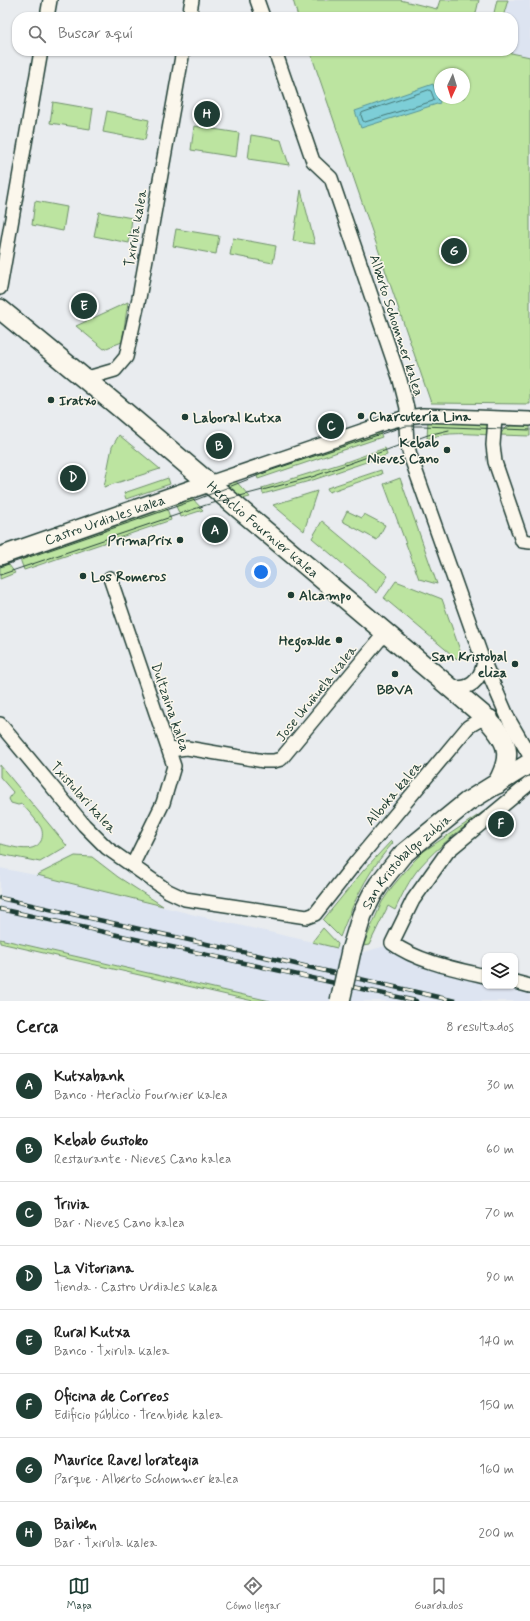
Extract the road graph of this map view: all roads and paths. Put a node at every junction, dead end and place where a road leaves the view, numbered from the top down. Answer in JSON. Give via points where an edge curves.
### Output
{"nodes":[{"id":1,"x":50,"y":0,"type":"edge"},
{"id":2,"x":192,"y":0,"type":"edge"},
{"id":3,"x":257,"y":0,"type":"edge"},
{"id":4,"x":48,"y":12,"type":"edge"},
{"id":5,"x":190,"y":12,"type":"edge"},
{"id":6,"x":261,"y":12,"type":"edge"},
{"id":7,"x":40,"y":56,"type":"edge"},
{"id":8,"x":182,"y":56,"type":"edge"},
{"id":9,"x":277,"y":56,"type":"edge"},
{"id":10,"x":0,"y":288,"type":"edge"},
{"id":11,"x":0,"y":309,"type":"edge"},
{"id":12,"x":79,"y":374,"type":"junction"},
{"id":13,"x":407,"y":417,"type":"junction"},
{"id":14,"x":494,"y":418,"type":"junction"},
{"id":15,"x":530,"y":419,"type":"edge"},
{"id":16,"x":209,"y":483,"type":"junction"},
{"id":17,"x":530,"y":542,"type":"edge"},
{"id":18,"x":0,"y":556,"type":"edge"},
{"id":19,"x":110,"y":578,"type":"dead end"},
{"id":20,"x":385,"y":633,"type":"junction"},
{"id":21,"x":484,"y":662,"type":"junction"},
{"id":22,"x":450,"y":687,"type":"junction"},
{"id":23,"x":485,"y":717,"type":"junction"},
{"id":24,"x":509,"y":720,"type":"junction"},
{"id":25,"x":0,"y":724,"type":"edge"},
{"id":26,"x":170,"y":750,"type":"junction"},
{"id":27,"x":530,"y":756,"type":"edge"},
{"id":28,"x":530,"y":763,"type":"edge"},
{"id":29,"x":530,"y":783,"type":"edge"},
{"id":30,"x":497,"y":784,"type":"junction"},
{"id":31,"x":132,"y":866,"type":"junction"},
{"id":32,"x":316,"y":914,"type":"joint"},
{"id":33,"x":482,"y":975,"type":"edge"},
{"id":34,"x":518,"y":983,"type":"edge"},
{"id":35,"x":530,"y":986,"type":"edge"},
{"id":36,"x":340,"y":1001,"type":"edge"}],
"edges":[{"from":1,"to":4,"type":"street"},
{"from":2,"to":5,"type":"street"},
{"from":3,"to":6,"type":"street"},
{"from":7,"to":10,"type":"street"},
{"from":8,"to":12,"type":"street","name":"Txirula kalea","via":[[126,358],[115,370],[91,377]]},
{"from":9,"to":13,"type":"street","name":"Alberto Schommer kalea","via":[[312,161],[331,178],[400,380]]},
{"from":11,"to":12,"type":"main road","name":"Heraclio Fournier kalea"},
{"from":12,"to":16,"type":"main road","name":"Heraclio Fournier kalea"},
{"from":13,"to":14,"type":"street","via":[[431,415]]},
{"from":13,"to":16,"type":"street"},
{"from":13,"to":21,"type":"street","name":"Alberto Schommer kalea","via":[[407,443],[410,455]]},
{"from":14,"to":15,"type":"street"},
{"from":14,"to":17,"type":"street","via":[[495,462],[522,541]]},
{"from":16,"to":18,"type":"street","name":"Castro Urdiales kalea"},
{"from":16,"to":20,"type":"main road","name":"Heraclio Fournier kalea"},
{"from":19,"to":26,"type":"street","name":"Dultzaina kalea"},
{"from":20,"to":22,"type":"main road","name":"Heraclio Fournier kalea"},
{"from":20,"to":26,"type":"street","name":"Jose Uruñuela kalea","via":[[281,759],[264,761],[187,748]]},
{"from":21,"to":22,"type":"street","via":[[480,677],[474,682],[459,688]]},
{"from":21,"to":24,"type":"street","name":"Alberto Schommer kalea"},
{"from":22,"to":23,"type":"main road","name":"Heraclio Fournier kalea"},
{"from":23,"to":24,"type":"street","via":[[498,716]]},
{"from":23,"to":30,"type":"main road","name":"Heraclio Fournier kalea","via":[[496,728],[504,742],[508,757]]},
{"from":23,"to":32,"type":"street","name":"Alboka kalea","via":[[468,727]]},
{"from":24,"to":27,"type":"street","name":"Alberto Schommer kalea"},
{"from":25,"to":31,"type":"street","name":"Txistulari kalea","via":[[84,825]]},
{"from":26,"to":31,"type":"street","name":"Dultzaina kalea","via":[[174,772],[163,803]]},
{"from":28,"to":30,"type":"main road","name":"San Kristobalgo zubia"},
{"from":29,"to":33,"type":"street","via":[[448,851],[413,900],[392,943],[400,949],[449,968]]},
{"from":30,"to":36,"type":"main road","name":"San Kristobalgo zubia","bridge":true,"via":[[466,802],[402,855],[379,884],[362,914]]},
{"from":31,"to":32,"type":"street","name":"Txistulari kalea","via":[[168,891],[185,898],[307,917]]},
{"from":34,"to":35,"type":"street"}]}
